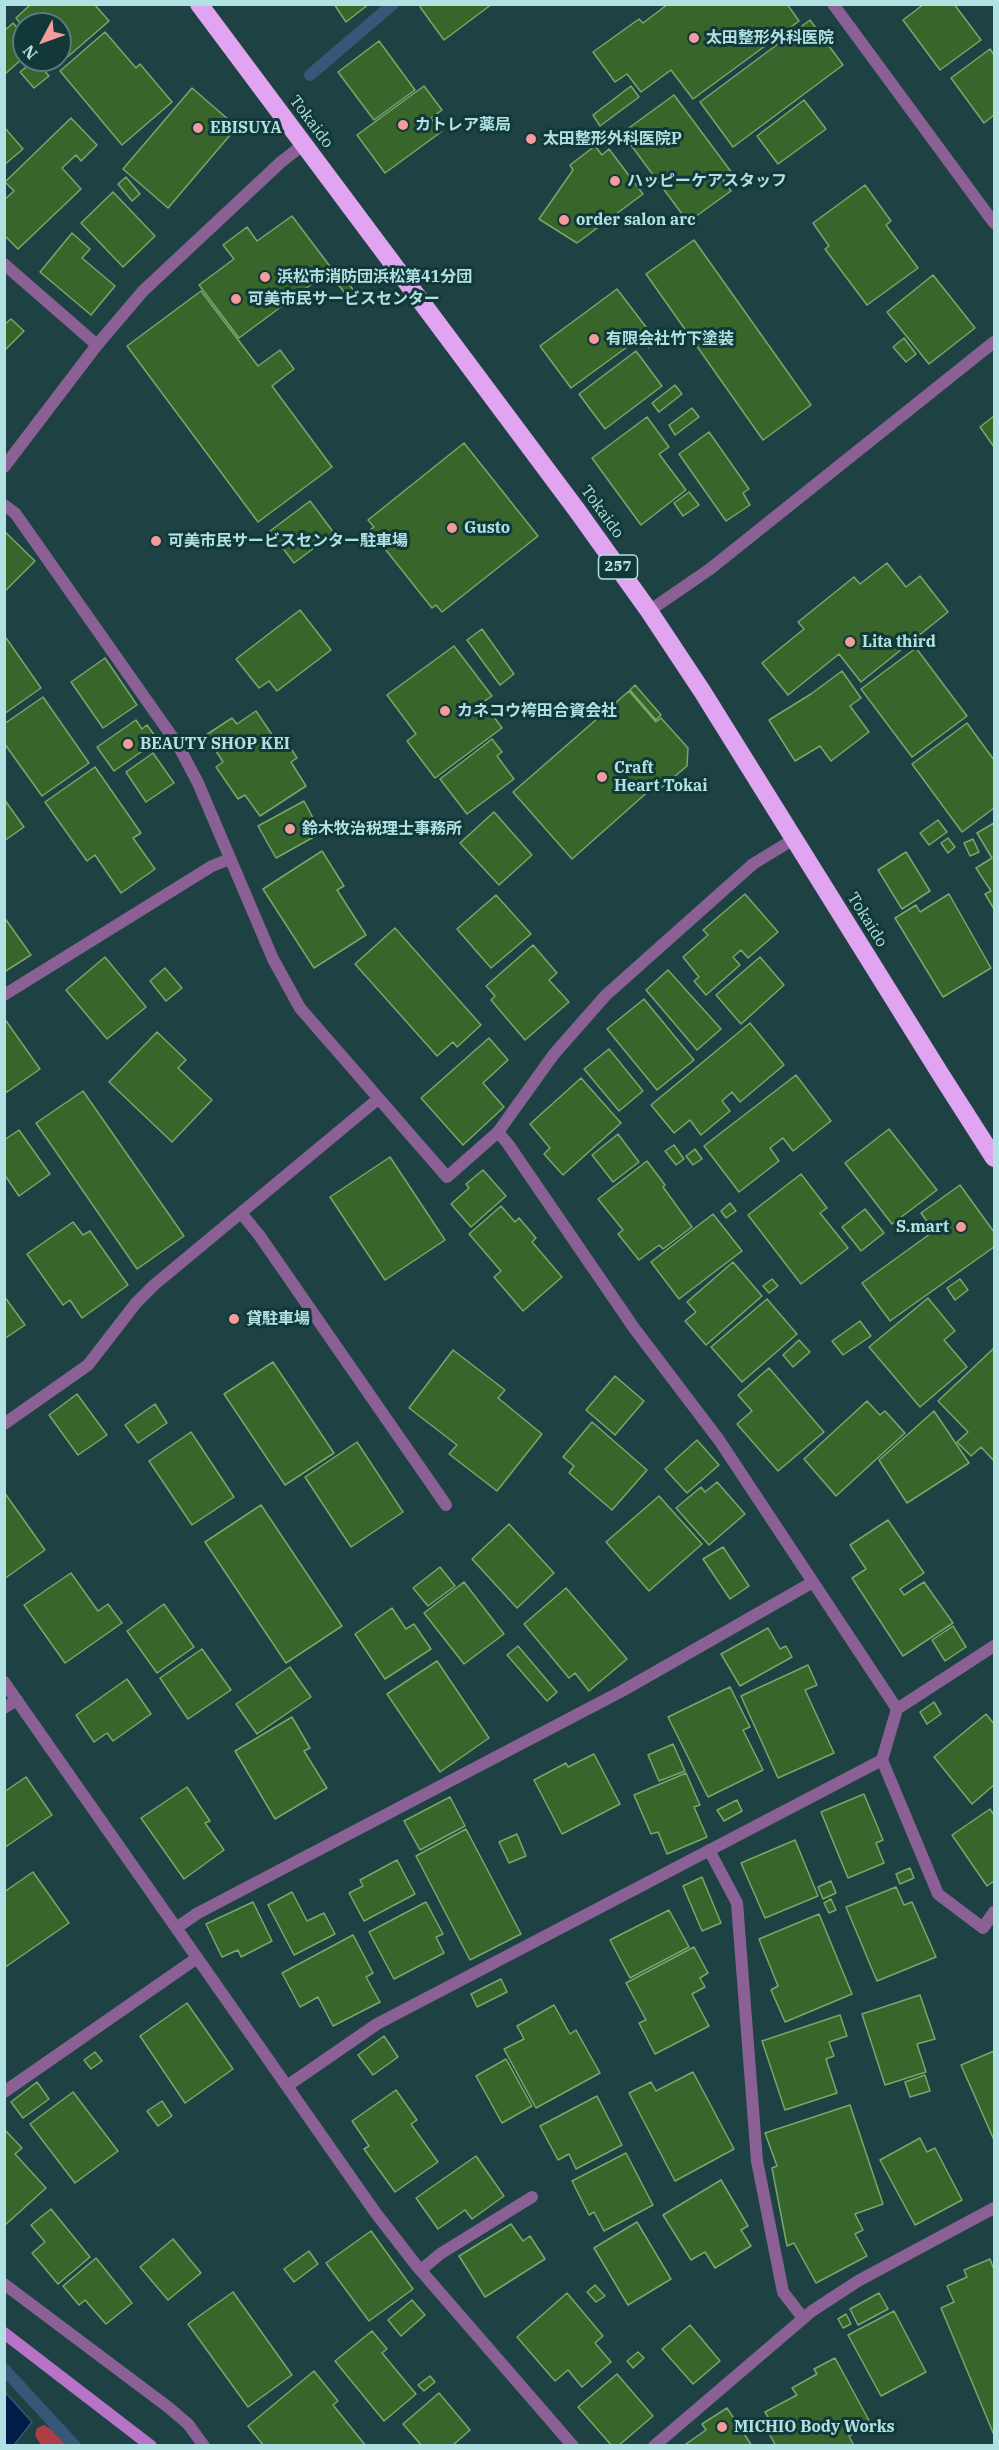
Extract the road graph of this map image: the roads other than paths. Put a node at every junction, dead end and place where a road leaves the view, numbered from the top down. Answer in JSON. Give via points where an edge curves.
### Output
{"nodes":[{"id":1,"x":199,"y":4,"type":"edge"},
{"id":2,"x":833,"y":4,"type":"edge"},
{"id":3,"x":304,"y":144,"type":"junction"},
{"id":4,"x":994,"y":223,"type":"edge"},
{"id":5,"x":4,"y":264,"type":"edge"},
{"id":6,"x":994,"y":342,"type":"edge"},
{"id":7,"x":97,"y":345,"type":"junction"},
{"id":8,"x":4,"y":467,"type":"edge"},
{"id":9,"x":4,"y":505,"type":"edge"},
{"id":10,"x":649,"y":611,"type":"junction"},
{"id":11,"x":794,"y":839,"type":"junction"},
{"id":12,"x":230,"y":859,"type":"junction"},
{"id":13,"x":4,"y":995,"type":"edge"},
{"id":14,"x":378,"y":1099,"type":"junction"},
{"id":15,"x":498,"y":1132,"type":"junction"},
{"id":16,"x":994,"y":1158,"type":"edge"},
{"id":17,"x":241,"y":1213,"type":"junction"},
{"id":18,"x":4,"y":1424,"type":"edge"},
{"id":19,"x":446,"y":1505,"type":"dead end"},
{"id":20,"x":813,"y":1582,"type":"junction"},
{"id":21,"x":994,"y":1646,"type":"edge"},
{"id":22,"x":4,"y":1682,"type":"edge"},
{"id":23,"x":17,"y":1700,"type":"junction"},
{"id":24,"x":4,"y":1708,"type":"edge"},
{"id":25,"x":897,"y":1709,"type":"junction"},
{"id":26,"x":882,"y":1760,"type":"junction"},
{"id":27,"x":709,"y":1850,"type":"junction"},
{"id":28,"x":994,"y":1912,"type":"edge"},
{"id":29,"x":176,"y":1928,"type":"junction"},
{"id":30,"x":197,"y":1958,"type":"junction"},
{"id":31,"x":287,"y":2086,"type":"junction"},
{"id":32,"x":4,"y":2092,"type":"edge"},
{"id":33,"x":532,"y":2197,"type":"dead end"},
{"id":34,"x":994,"y":2208,"type":"edge"},
{"id":35,"x":421,"y":2271,"type":"junction"},
{"id":36,"x":4,"y":2283,"type":"edge"},
{"id":37,"x":803,"y":2318,"type":"junction"},
{"id":38,"x":4,"y":2333,"type":"edge"},
{"id":39,"x":151,"y":2445,"type":"edge"},
{"id":40,"x":204,"y":2445,"type":"edge"},
{"id":41,"x":573,"y":2445,"type":"edge"},
{"id":42,"x":654,"y":2445,"type":"edge"}],
"edges":[{"from":1,"to":3,"type":"highway","name":"Tokaido","number":"257"},
{"from":2,"to":4,"type":"street"},
{"from":3,"to":7,"type":"street","via":[[168,266]]},
{"from":3,"to":10,"type":"highway","name":"Tokaido","number":"257"},
{"from":5,"to":7,"type":"street"},
{"from":6,"to":10,"type":"street","via":[[710,569]]},
{"from":7,"to":8,"type":"street"},
{"from":9,"to":12,"type":"street","via":[[15,513],[178,745]]},
{"from":10,"to":11,"type":"highway","name":"Tokaido","number":"257"},
{"from":11,"to":15,"type":"street","via":[[753,864],[606,995],[554,1054]]},
{"from":11,"to":16,"type":"highway","name":"Tokaido","number":"257"},
{"from":12,"to":13,"type":"street","via":[[212,866]]},
{"from":12,"to":14,"type":"street","via":[[273,959],[300,1008]]},
{"from":14,"to":15,"type":"street","via":[[447,1177]]},
{"from":14,"to":17,"type":"street"},
{"from":15,"to":20,"type":"street","via":[[634,1328],[719,1440]]},
{"from":17,"to":18,"type":"street","via":[[146,1292],[88,1365]]},
{"from":17,"to":19,"type":"street"},
{"from":20,"to":25,"type":"street"},
{"from":20,"to":29,"type":"street","via":[[622,1691]]},
{"from":21,"to":25,"type":"street"},
{"from":22,"to":23,"type":"street"},
{"from":23,"to":24,"type":"street"},
{"from":23,"to":29,"type":"street"},
{"from":25,"to":26,"type":"street"},
{"from":26,"to":27,"type":"street"},
{"from":26,"to":28,"type":"street","via":[[938,1894],[983,1928]]},
{"from":27,"to":31,"type":"street","via":[[377,2024]]},
{"from":27,"to":37,"type":"street","via":[[736,1903],[757,2161],[783,2292]]},
{"from":29,"to":30,"type":"street"},
{"from":30,"to":31,"type":"street"},
{"from":30,"to":32,"type":"street"},
{"from":31,"to":35,"type":"street","via":[[355,2185]]},
{"from":33,"to":35,"type":"street","via":[[440,2254]]},
{"from":34,"to":37,"type":"street","via":[[858,2281]]},
{"from":35,"to":41,"type":"street"},
{"from":36,"to":40,"type":"street","via":[[168,2407]]},
{"from":37,"to":42,"type":"street"},
{"from":38,"to":39,"type":"street"}]}
